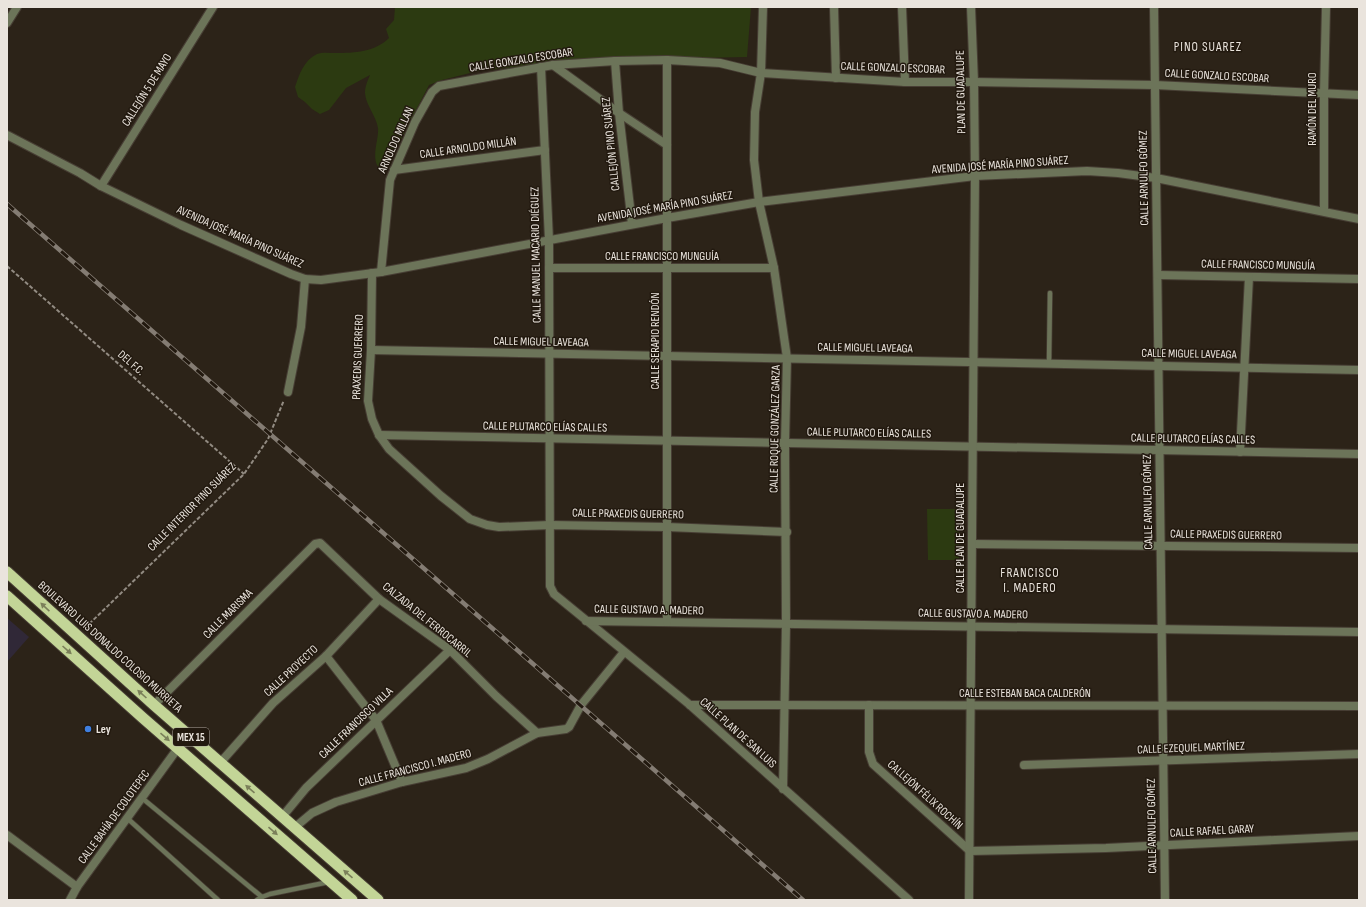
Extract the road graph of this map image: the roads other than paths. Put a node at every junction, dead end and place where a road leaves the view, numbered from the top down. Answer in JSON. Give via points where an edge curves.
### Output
{"nodes":[{"id":1,"x":17,"y":7,"type":"edge"},
{"id":2,"x":213,"y":7,"type":"edge"},
{"id":3,"x":763,"y":7,"type":"edge"},
{"id":4,"x":834,"y":7,"type":"edge"},
{"id":5,"x":902,"y":7,"type":"edge"},
{"id":6,"x":971,"y":7,"type":"edge"},
{"id":7,"x":1154,"y":7,"type":"edge"},
{"id":8,"x":1326,"y":7,"type":"edge"},
{"id":9,"x":7,"y":23,"type":"edge"},
{"id":10,"x":667,"y":60,"type":"junction"},
{"id":11,"x":615,"y":61,"type":"junction"},
{"id":12,"x":553,"y":65,"type":"junction"},
{"id":13,"x":541,"y":67,"type":"junction"},
{"id":14,"x":761,"y":73,"type":"junction"},
{"id":15,"x":836,"y":78,"type":"junction"},
{"id":16,"x":905,"y":82,"type":"junction"},
{"id":17,"x":974,"y":82,"type":"junction"},
{"id":18,"x":1155,"y":85,"type":"junction"},
{"id":19,"x":432,"y":92,"type":"joint"},
{"id":20,"x":1324,"y":93,"type":"junction"},
{"id":21,"x":1359,"y":95,"type":"edge"},
{"id":22,"x":619,"y":113,"type":"junction"},
{"id":23,"x":7,"y":135,"type":"edge"},
{"id":24,"x":667,"y":145,"type":"junction"},
{"id":25,"x":545,"y":150,"type":"junction"},
{"id":26,"x":394,"y":170,"type":"junction"},
{"id":27,"x":975,"y":176,"type":"junction"},
{"id":28,"x":1156,"y":178,"type":"junction"},
{"id":29,"x":101,"y":186,"type":"junction"},
{"id":30,"x":758,"y":202,"type":"junction"},
{"id":31,"x":1324,"y":211,"type":"junction"},
{"id":32,"x":667,"y":218,"type":"junction"},
{"id":33,"x":1359,"y":219,"type":"edge"},
{"id":34,"x":632,"y":224,"type":"junction"},
{"id":35,"x":549,"y":240,"type":"junction"},
{"id":36,"x":549,"y":268,"type":"junction"},
{"id":37,"x":774,"y":268,"type":"junction"},
{"id":38,"x":667,"y":269,"type":"junction"},
{"id":39,"x":381,"y":272,"type":"junction"},
{"id":40,"x":368,"y":274,"type":"junction"},
{"id":41,"x":1158,"y":275,"type":"junction"},
{"id":42,"x":1249,"y":277,"type":"junction"},
{"id":43,"x":305,"y":279,"type":"junction"},
{"id":44,"x":1359,"y":279,"type":"edge"},
{"id":45,"x":1050,"y":293,"type":"dead end"},
{"id":46,"x":371,"y":350,"type":"junction"},
{"id":47,"x":550,"y":354,"type":"junction"},
{"id":48,"x":667,"y":356,"type":"junction"},
{"id":49,"x":788,"y":358,"type":"junction"},
{"id":50,"x":973,"y":362,"type":"junction"},
{"id":51,"x":1049,"y":364,"type":"junction"},
{"id":52,"x":1158,"y":366,"type":"junction"},
{"id":53,"x":1245,"y":368,"type":"junction"},
{"id":54,"x":1359,"y":370,"type":"edge"},
{"id":55,"x":288,"y":392,"type":"road end"},
{"id":56,"x":379,"y":435,"type":"junction"},
{"id":57,"x":550,"y":439,"type":"junction"},
{"id":58,"x":667,"y":441,"type":"junction"},
{"id":59,"x":785,"y":443,"type":"junction"},
{"id":60,"x":973,"y":447,"type":"junction"},
{"id":61,"x":1159,"y":450,"type":"junction"},
{"id":62,"x":1240,"y":452,"type":"junction"},
{"id":63,"x":1359,"y":454,"type":"edge"},
{"id":64,"x":470,"y":518,"type":"joint"},
{"id":65,"x":550,"y":525,"type":"junction"},
{"id":66,"x":667,"y":527,"type":"junction"},
{"id":67,"x":787,"y":532,"type":"junction"},
{"id":68,"x":320,"y":543,"type":"joint"},
{"id":69,"x":972,"y":544,"type":"junction"},
{"id":70,"x":1160,"y":546,"type":"junction"},
{"id":71,"x":1359,"y":548,"type":"edge"},
{"id":72,"x":7,"y":572,"type":"edge"},
{"id":73,"x":550,"y":586,"type":"joint"},
{"id":74,"x":7,"y":596,"type":"edge"},
{"id":75,"x":379,"y":599,"type":"junction"},
{"id":76,"x":586,"y":621,"type":"junction"},
{"id":77,"x":667,"y":622,"type":"junction"},
{"id":78,"x":786,"y":624,"type":"junction"},
{"id":79,"x":971,"y":626,"type":"junction"},
{"id":80,"x":1161,"y":629,"type":"junction"},
{"id":81,"x":1359,"y":632,"type":"edge"},
{"id":82,"x":450,"y":650,"type":"junction"},
{"id":83,"x":624,"y":652,"type":"junction"},
{"id":84,"x":326,"y":656,"type":"junction"},
{"id":85,"x":154,"y":705,"type":"junction"},
{"id":86,"x":690,"y":705,"type":"junction"},
{"id":87,"x":785,"y":705,"type":"junction"},
{"id":88,"x":869,"y":705,"type":"junction"},
{"id":89,"x":971,"y":705,"type":"junction"},
{"id":90,"x":1162,"y":706,"type":"junction"},
{"id":91,"x":1359,"y":706,"type":"edge"},
{"id":92,"x":376,"y":720,"type":"junction"},
{"id":93,"x":537,"y":733,"type":"junction"},
{"id":94,"x":178,"y":748,"type":"junction"},
{"id":95,"x":1359,"y":754,"type":"edge"},
{"id":96,"x":1163,"y":761,"type":"junction"},
{"id":97,"x":220,"y":763,"type":"junction"},
{"id":98,"x":1024,"y":765,"type":"dead end"},
{"id":99,"x":402,"y":782,"type":"junction"},
{"id":100,"x":782,"y":788,"type":"junction"},
{"id":101,"x":142,"y":798,"type":"junction"},
{"id":102,"x":282,"y":817,"type":"junction"},
{"id":103,"x":127,"y":818,"type":"junction"},
{"id":104,"x":294,"y":828,"type":"junction"},
{"id":105,"x":7,"y":835,"type":"edge"},
{"id":106,"x":1359,"y":836,"type":"edge"},
{"id":107,"x":1164,"y":845,"type":"junction"},
{"id":108,"x":970,"y":851,"type":"junction"},
{"id":109,"x":331,"y":882,"type":"junction"},
{"id":110,"x":77,"y":887,"type":"junction"},
{"id":111,"x":259,"y":898,"type":"edge"},
{"id":112,"x":70,"y":900,"type":"edge"},
{"id":113,"x":218,"y":900,"type":"edge"},
{"id":114,"x":352,"y":900,"type":"edge"},
{"id":115,"x":378,"y":900,"type":"edge"},
{"id":116,"x":909,"y":900,"type":"edge"},
{"id":117,"x":970,"y":900,"type":"edge"},
{"id":118,"x":1164,"y":900,"type":"edge"}],
"edges":[{"from":1,"to":9,"type":"street"},
{"from":2,"to":29,"type":"street","name":"CALLEJÓN 5 DE MAYO"},
{"from":3,"to":14,"type":"street","name":"CALLE ROQUE GONZÁLEZ GARZA"},
{"from":4,"to":15,"type":"street"},
{"from":5,"to":16,"type":"street"},
{"from":6,"to":17,"type":"street","name":"PLAN DE GUADALUPE"},
{"from":7,"to":18,"type":"street","name":"CALLE ARNULFO GÓMEZ"},
{"from":8,"to":20,"type":"street","name":"RAMÓN DEL MURO"},
{"from":10,"to":11,"type":"street","name":"CALLE GONZALO ESCOBAR"},
{"from":10,"to":14,"type":"street","name":"CALLE GONZALO ESCOBAR","via":[[720,63]]},
{"from":10,"to":24,"type":"street","name":"CALLE SERAPIO RENDÓN"},
{"from":11,"to":12,"type":"street","name":"CALLE GONZALO ESCOBAR"},
{"from":11,"to":22,"type":"street","name":"CALLEJÓN PINO SUÁREZ"},
{"from":12,"to":13,"type":"street","name":"CALLE GONZALO ESCOBAR"},
{"from":12,"to":22,"type":"street"},
{"from":13,"to":19,"type":"street","name":"CALLE GONZALO ESCOBAR","via":[[439,86]]},
{"from":13,"to":25,"type":"street","name":"CALLE MANUEL MACARIO DIÉGUEZ"},
{"from":14,"to":15,"type":"street","name":"CALLE GONZALO ESCOBAR"},
{"from":14,"to":30,"type":"street","name":"CALLE ROQUE GONZÁLEZ GARZA","via":[[755,112],[754,152]]},
{"from":15,"to":16,"type":"street","name":"CALLE GONZALO ESCOBAR"},
{"from":16,"to":17,"type":"street","name":"CALLE GONZALO ESCOBAR"},
{"from":17,"to":18,"type":"street","name":"CALLE GONZALO ESCOBAR"},
{"from":17,"to":27,"type":"street","name":"PLAN DE GUADALUPE"},
{"from":18,"to":20,"type":"street","name":"CALLE GONZALO ESCOBAR"},
{"from":18,"to":28,"type":"street","name":"CALLE ARNULFO GÓMEZ"},
{"from":19,"to":26,"type":"street","name":"ARNOLDO MILLAN","via":[[415,122]]},
{"from":20,"to":21,"type":"street","name":"CALLE GONZALO ESCOBAR"},
{"from":20,"to":31,"type":"street","name":"RAMÓN DEL MURO"},
{"from":22,"to":24,"type":"street"},
{"from":22,"to":34,"type":"street","name":"CALLEJÓN PINO SUÁREZ"},
{"from":23,"to":29,"type":"street","name":"AVENIDA JOSÉ MARÍA PINO SUÁREZ","via":[[80,172]]},
{"from":24,"to":32,"type":"street","name":"CALLE SERAPIO RENDÓN"},
{"from":25,"to":26,"type":"street","name":"CALLE ARNOLDO MILLÁN"},
{"from":25,"to":35,"type":"street","name":"CALLE MANUEL MACARIO DIÉGUEZ"},
{"from":26,"to":39,"type":"street","name":"ARNOLDO MILLAN","via":[[390,180]]},
{"from":27,"to":28,"type":"street","name":"AVENIDA JOSÉ MARÍA PINO SUÁREZ","via":[[1087,172]]},
{"from":27,"to":30,"type":"street","name":"AVENIDA JOSÉ MARÍA PINO SUÁREZ"},
{"from":27,"to":50,"type":"street","name":"CALLE PLAN DE GUADALUPE"},
{"from":28,"to":31,"type":"street","name":"AVENIDA JOSÉ MARÍA PINO SUÁREZ"},
{"from":28,"to":41,"type":"street","name":"CALLE ARNULFO GÓMEZ"},
{"from":29,"to":43,"type":"street","name":"AVENIDA JOSÉ MARÍA PINO SUÁREZ","via":[[181,225]]},
{"from":30,"to":32,"type":"street","name":"AVENIDA JOSÉ MARÍA PINO SUÁREZ"},
{"from":30,"to":37,"type":"street","name":"CALLE ROQUE GONZÁLEZ GARZA"},
{"from":31,"to":33,"type":"street","name":"AVENIDA JOSÉ MARÍA PINO SUÁREZ"},
{"from":32,"to":34,"type":"street","name":"AVENIDA JOSÉ MARÍA PINO SUÁREZ"},
{"from":32,"to":38,"type":"street","name":"CALLE SERAPIO RENDÓN"},
{"from":34,"to":35,"type":"street","name":"AVENIDA JOSÉ MARÍA PINO SUÁREZ"},
{"from":35,"to":36,"type":"street","name":"CALLE MANUEL MACARIO DIÉGUEZ"},
{"from":35,"to":39,"type":"street","name":"AVENIDA JOSÉ MARÍA PINO SUÁREZ"},
{"from":36,"to":38,"type":"street","name":"CALLE FRANCISCO MUNGUÍA"},
{"from":36,"to":47,"type":"street","name":"CALLE MANUEL MACARIO DIÉGUEZ"},
{"from":37,"to":38,"type":"street","name":"CALLE FRANCISCO MUNGUÍA"},
{"from":37,"to":49,"type":"street","name":"CALLE ROQUE GONZÁLEZ GARZA"},
{"from":38,"to":48,"type":"street","name":"CALLE SERAPIO RENDÓN"},
{"from":39,"to":40,"type":"street","name":"AVENIDA JOSÉ MARÍA PINO SUÁREZ"},
{"from":40,"to":43,"type":"street","name":"AVENIDA JOSÉ MARÍA PINO SUÁREZ","via":[[321,280]]},
{"from":40,"to":46,"type":"street","name":"PRAXEDIS GUERRERO"},
{"from":41,"to":42,"type":"street","name":"CALLE FRANCISCO MUNGUÍA"},
{"from":41,"to":52,"type":"street","name":"CALLE ARNULFO GÓMEZ"},
{"from":42,"to":44,"type":"street","name":"CALLE FRANCISCO MUNGUÍA"},
{"from":42,"to":53,"type":"street"},
{"from":43,"to":55,"type":"street","via":[[301,327]]},
{"from":45,"to":51,"type":"lane"},
{"from":46,"to":47,"type":"street","name":"CALLE MIGUEL LAVEAGA"},
{"from":46,"to":56,"type":"street","name":"PRAXEDIS GUERRERO","via":[[368,401]]},
{"from":47,"to":48,"type":"street","name":"CALLE MIGUEL LAVEAGA"},
{"from":47,"to":57,"type":"street","name":"CALLE MANUEL MACARIO DIÉGUEZ"},
{"from":48,"to":49,"type":"street","name":"CALLE MIGUEL LAVEAGA"},
{"from":48,"to":58,"type":"street","name":"CALLE SERAPIO RENDÓN"},
{"from":49,"to":50,"type":"street","name":"CALLE MIGUEL LAVEAGA"},
{"from":49,"to":59,"type":"street","name":"CALLE ROQUE GONZÁLEZ GARZA"},
{"from":50,"to":51,"type":"street","name":"CALLE MIGUEL LAVEAGA"},
{"from":50,"to":60,"type":"street","name":"CALLE PLAN DE GUADALUPE"},
{"from":51,"to":52,"type":"street","name":"CALLE MIGUEL LAVEAGA"},
{"from":52,"to":53,"type":"street","name":"CALLE MIGUEL LAVEAGA"},
{"from":52,"to":61,"type":"street","name":"CALLE ARNULFO GÓMEZ"},
{"from":53,"to":54,"type":"street","name":"CALLE MIGUEL LAVEAGA"},
{"from":53,"to":62,"type":"street"},
{"from":56,"to":57,"type":"street","name":"CALLE PLUTARCO ELÍAS CALLES"},
{"from":56,"to":64,"type":"street","name":"PRAXEDIS GUERRERO","via":[[389,449]]},
{"from":57,"to":58,"type":"street","name":"CALLE PLUTARCO ELÍAS CALLES"},
{"from":57,"to":65,"type":"street","name":"CALLE MANUEL MACARIO DIÉGUEZ"},
{"from":58,"to":59,"type":"street","name":"CALLE PLUTARCO ELÍAS CALLES"},
{"from":58,"to":66,"type":"street","name":"CALLE SERAPIO RENDÓN"},
{"from":59,"to":60,"type":"street","name":"CALLE PLUTARCO ELÍAS CALLES"},
{"from":59,"to":67,"type":"street","name":"CALLE ROQUE GONZÁLEZ GARZA"},
{"from":60,"to":61,"type":"street","name":"CALLE PLUTARCO ELÍAS CALLES"},
{"from":60,"to":69,"type":"street","name":"CALLE PLAN DE GUADALUPE"},
{"from":61,"to":62,"type":"street","name":"CALLE PLUTARCO ELÍAS CALLES"},
{"from":61,"to":70,"type":"street","name":"CALLE ARNULFO GÓMEZ"},
{"from":62,"to":63,"type":"street","name":"CALLE PLUTARCO ELÍAS CALLES"},
{"from":64,"to":65,"type":"street","name":"CALLE PRAXEDIS GUERRERO","via":[[493,526]]},
{"from":65,"to":66,"type":"street","name":"CALLE PRAXEDIS GUERRERO"},
{"from":65,"to":73,"type":"street","name":"CALLE MANUEL MACARIO DIÉGUEZ"},
{"from":66,"to":67,"type":"street","name":"CALLE PRAXEDIS GUERRERO"},
{"from":66,"to":77,"type":"street","name":"CALLE SERAPIO RENDÓN"},
{"from":67,"to":78,"type":"street","name":"CALLE ROQUE GONZÁLEZ GARZA"},
{"from":68,"to":75,"type":"street","name":"CALZADA DEL FERROCARRIL"},
{"from":68,"to":85,"type":"street","name":"CALLE MARISMA","via":[[315,544]]},
{"from":69,"to":70,"type":"street","name":"CALLE PRAXEDIS GUERRERO"},
{"from":69,"to":79,"type":"street","name":"CALLE PLAN DE GUADALUPE"},
{"from":70,"to":71,"type":"street","name":"CALLE PRAXEDIS GUERRERO"},
{"from":70,"to":80,"type":"street","name":"CALLE ARNULFO GÓMEZ"},
{"from":85,"to":72,"type":"highway","name":"BOULEVARD LUIS DONALDO COLOSIO MURRIETA","number":"MEX 15","one_way":true},
{"from":73,"to":76,"type":"street","name":"CALLE PLAN DE SAN LUIS","via":[[554,594]]},
{"from":74,"to":94,"type":"highway","number":"MEX 15","one_way":true},
{"from":75,"to":82,"type":"street","name":"CALZADA DEL FERROCARRIL"},
{"from":75,"to":84,"type":"street","name":"CALLE PROYECTO"},
{"from":76,"to":77,"type":"street","name":"CALLE GUSTAVO A. MADERO"},
{"from":76,"to":83,"type":"street","name":"CALLE PLAN DE SAN LUIS"},
{"from":77,"to":78,"type":"street","name":"CALLE GUSTAVO A. MADERO"},
{"from":78,"to":79,"type":"street","name":"CALLE GUSTAVO A. MADERO"},
{"from":78,"to":87,"type":"street","name":"CALLE ROQUE GONZÁLEZ GARZA"},
{"from":79,"to":80,"type":"street","name":"CALLE GUSTAVO A. MADERO"},
{"from":79,"to":89,"type":"street","name":"CALLE PLAN DE GUADALUPE"},
{"from":80,"to":81,"type":"street","name":"CALLE GUSTAVO A. MADERO"},
{"from":80,"to":90,"type":"street","name":"CALLE ARNULFO GÓMEZ"},
{"from":82,"to":92,"type":"street","name":"CALLE FRANCISCO VILLA"},
{"from":82,"to":93,"type":"street","name":"CALZADA DEL FERROCARRIL"},
{"from":83,"to":86,"type":"street","name":"CALLE PLAN DE SAN LUIS"},
{"from":83,"to":93,"type":"street","name":"CALLE FRANCISCO I. MADERO","via":[[581,705],[570,726],[564,730]]},
{"from":84,"to":92,"type":"street"},
{"from":84,"to":97,"type":"street","name":"CALLE PROYECTO","via":[[273,703]]},
{"from":85,"to":97,"type":"highway","name":"BOULEVARD LUIS DONALDO COLOSIO MURRIETA","number":"MEX 15"},
{"from":86,"to":87,"type":"street","name":"CALLE ESTEBAN BACA CALDERÓN"},
{"from":86,"to":100,"type":"street","name":"CALLE PLAN DE SAN LUIS"},
{"from":87,"to":88,"type":"street","name":"CALLE ESTEBAN BACA CALDERÓN"},
{"from":87,"to":100,"type":"street","name":"CALLE ROQUE GONZÁLEZ GARZA"},
{"from":88,"to":89,"type":"street","name":"CALLE ESTEBAN BACA CALDERÓN"},
{"from":88,"to":108,"type":"street","name":"CALLEJÓN FÉLIX ROCHÍN","via":[[869,752],[873,764]]},
{"from":89,"to":90,"type":"street","name":"CALLE ESTEBAN BACA CALDERÓN"},
{"from":89,"to":108,"type":"street","name":"CALLE PLAN DE GUADALUPE"},
{"from":90,"to":91,"type":"street","name":"CALLE ESTEBAN BACA CALDERÓN"},
{"from":90,"to":96,"type":"street","name":"CALLE ARNULFO GÓMEZ"},
{"from":92,"to":99,"type":"street"},
{"from":92,"to":102,"type":"street","name":"CALLE FRANCISCO VILLA","via":[[306,788]]},
{"from":93,"to":99,"type":"street","name":"CALLE FRANCISCO I. MADERO","via":[[466,768]]},
{"from":94,"to":101,"type":"street","name":"CALLE BAHÍA DE COLOTEPEC"},
{"from":94,"to":109,"type":"highway","number":"MEX 15","one_way":true},
{"from":95,"to":96,"type":"street","name":"CALLE EZEQUIEL MARTÍNEZ"},
{"from":96,"to":98,"type":"street","name":"CALLE EZEQUIEL MARTÍNEZ"},
{"from":96,"to":107,"type":"street","name":"CALLE ARNULFO GÓMEZ"},
{"from":102,"to":97,"type":"highway","name":"BOULEVARD LUIS DONALDO COLOSIO MURRIETA","number":"MEX 15","one_way":true},
{"from":99,"to":104,"type":"street","name":"CALLE FRANCISCO I. MADERO","via":[[324,807]]},
{"from":100,"to":116,"type":"street","name":"CALLE PLAN DE SAN LUIS"},
{"from":101,"to":103,"type":"street","name":"CALLE BAHÍA DE COLOTEPEC"},
{"from":101,"to":111,"type":"lane"},
{"from":102,"to":104,"type":"highway","name":"BOULEVARD LUIS DONALDO COLOSIO MURRIETA","number":"MEX 15"},
{"from":103,"to":110,"type":"street","name":"CALLE BAHÍA DE COLOTEPEC"},
{"from":103,"to":113,"type":"lane"},
{"from":115,"to":104,"type":"highway","name":"BOULEVARD LUIS DONALDO COLOSIO MURRIETA","number":"MEX 15","one_way":true},
{"from":105,"to":110,"type":"street"},
{"from":106,"to":107,"type":"street","name":"CALLE RAFAEL GARAY"},
{"from":107,"to":108,"type":"street","name":"CALLE RAFAEL GARAY"},
{"from":107,"to":118,"type":"street","name":"CALLE ARNULFO GÓMEZ"},
{"from":108,"to":117,"type":"street","name":"CALLE PLAN DE GUADALUPE"},
{"from":109,"to":111,"type":"lane"},
{"from":109,"to":114,"type":"highway","number":"MEX 15"},
{"from":110,"to":112,"type":"street","name":"CALLE BAHÍA DE COLOTEPEC"}]}
